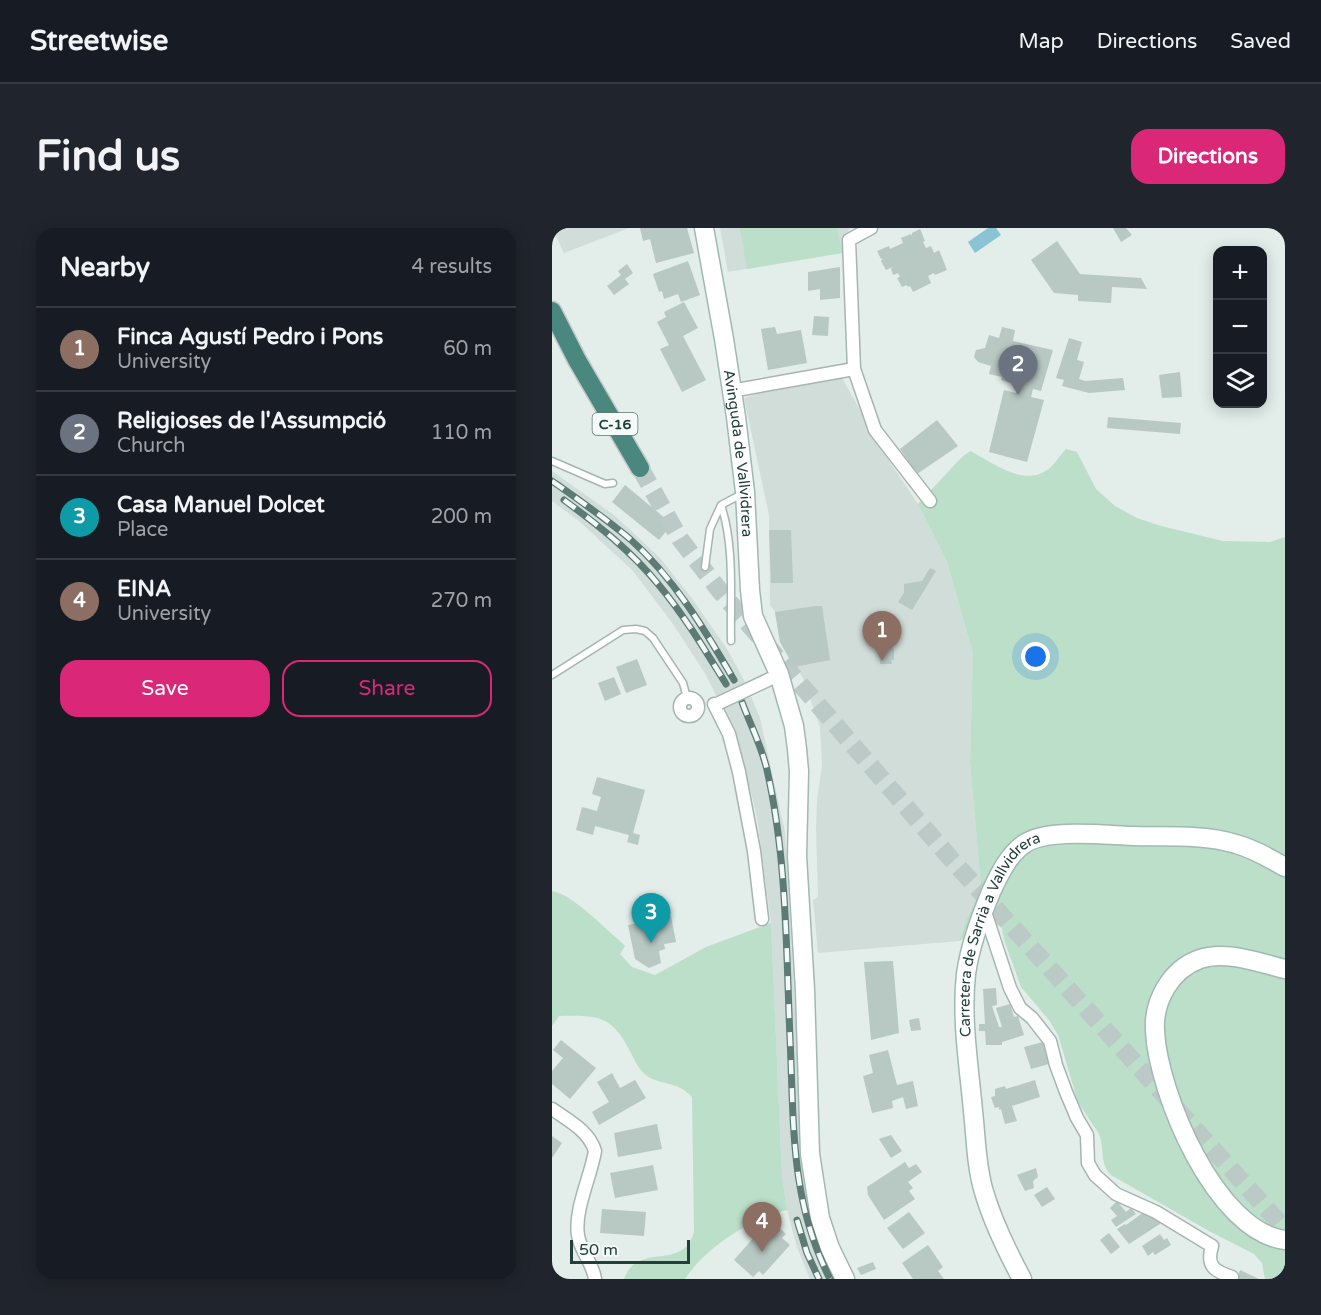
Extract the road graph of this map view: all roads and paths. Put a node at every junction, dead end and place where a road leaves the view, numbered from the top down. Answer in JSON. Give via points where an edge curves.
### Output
{"nodes":[{"id":1,"x":704,"y":228,"type":"edge"},
{"id":2,"x":871,"y":228,"type":"edge"},
{"id":3,"x":552,"y":311,"type":"edge"},
{"id":4,"x":854,"y":369,"type":"junction"},
{"id":5,"x":731,"y":391,"type":"junction"},
{"id":6,"x":552,"y":461,"type":"edge"},
{"id":7,"x":640,"y":468,"type":"tunnel mouth"},
{"id":8,"x":613,"y":483,"type":"dead end"},
{"id":9,"x":745,"y":492,"type":"junction"},
{"id":10,"x":930,"y":501,"type":"dead end"},
{"id":11,"x":721,"y":505,"type":"junction"},
{"id":12,"x":705,"y":567,"type":"dead end"},
{"id":13,"x":731,"y":642,"type":"dead end"},
{"id":14,"x":552,"y":675,"type":"edge"},
{"id":15,"x":775,"y":676,"type":"junction"},
{"id":16,"x":687,"y":698,"type":"joint"},
{"id":17,"x":716,"y":704,"type":"junction"},
{"id":18,"x":1285,"y":867,"type":"edge"},
{"id":19,"x":984,"y":908,"type":"junction"},
{"id":20,"x":762,"y":919,"type":"dead end"},
{"id":21,"x":1285,"y":969,"type":"edge"},
{"id":22,"x":552,"y":1109,"type":"edge"},
{"id":23,"x":1285,"y":1240,"type":"edge"},
{"id":24,"x":1232,"y":1277,"type":"dead end"},
{"id":25,"x":595,"y":1279,"type":"edge"},
{"id":26,"x":845,"y":1279,"type":"edge"},
{"id":27,"x":1022,"y":1279,"type":"edge"}],
"edges":[{"from":1,"to":5,"type":"main road","name":"Avinguda de Vallvidrera"},
{"from":2,"to":4,"type":"street","via":[[849,240]]},
{"from":3,"to":7,"type":"highway","number":"C-16"},
{"from":4,"to":5,"type":"street"},
{"from":4,"to":10,"type":"street","via":[[875,430]]},
{"from":5,"to":9,"type":"main road","name":"Avinguda de Vallvidrera"},
{"from":6,"to":8,"type":"lane","via":[[605,484]]},
{"from":9,"to":11,"type":"lane"},
{"from":9,"to":15,"type":"main road","name":"Avinguda de Vallvidrera","via":[[753,616]]},
{"from":11,"to":12,"type":"lane","via":[[710,529]]},
{"from":11,"to":13,"type":"lane","via":[[726,519]]},
{"from":14,"to":16,"type":"lane","via":[[624,630],[636,629],[652,638],[683,683]]},
{"from":15,"to":17,"type":"street","bridge":true},
{"from":15,"to":26,"type":"main road","via":[[794,726],[800,771],[797,856],[810,1154],[820,1218]]},
{"from":16,"to":17,"type":"street","via":[[698,705]]},
{"from":17,"to":20,"type":"street","via":[[740,772]]},
{"from":18,"to":19,"type":"main road","name":"Carretera de Sarrià a Vallvidrera","via":[[1250,849],[1218,840],[1045,835],[1015,852]]},
{"from":19,"to":24,"type":"street","via":[[1010,988],[1020,1008],[1050,1041],[1066,1092],[1087,1135],[1088,1163],[1095,1175],[1116,1194],[1156,1212],[1212,1246],[1209,1256],[1214,1269]]},
{"from":19,"to":27,"type":"main road","name":"Carretera de Sarrià a Vallvidrera","via":[[966,976],[965,1023],[978,1157],[983,1190],[999,1235]]},
{"from":21,"to":23,"type":"main road","via":[[1227,957],[1199,959],[1179,971],[1167,986],[1157,1008],[1155,1031],[1179,1123],[1195,1157],[1240,1218],[1260,1233]]},
{"from":22,"to":25,"type":"street","via":[[585,1132],[596,1151],[577,1232]]}]}
